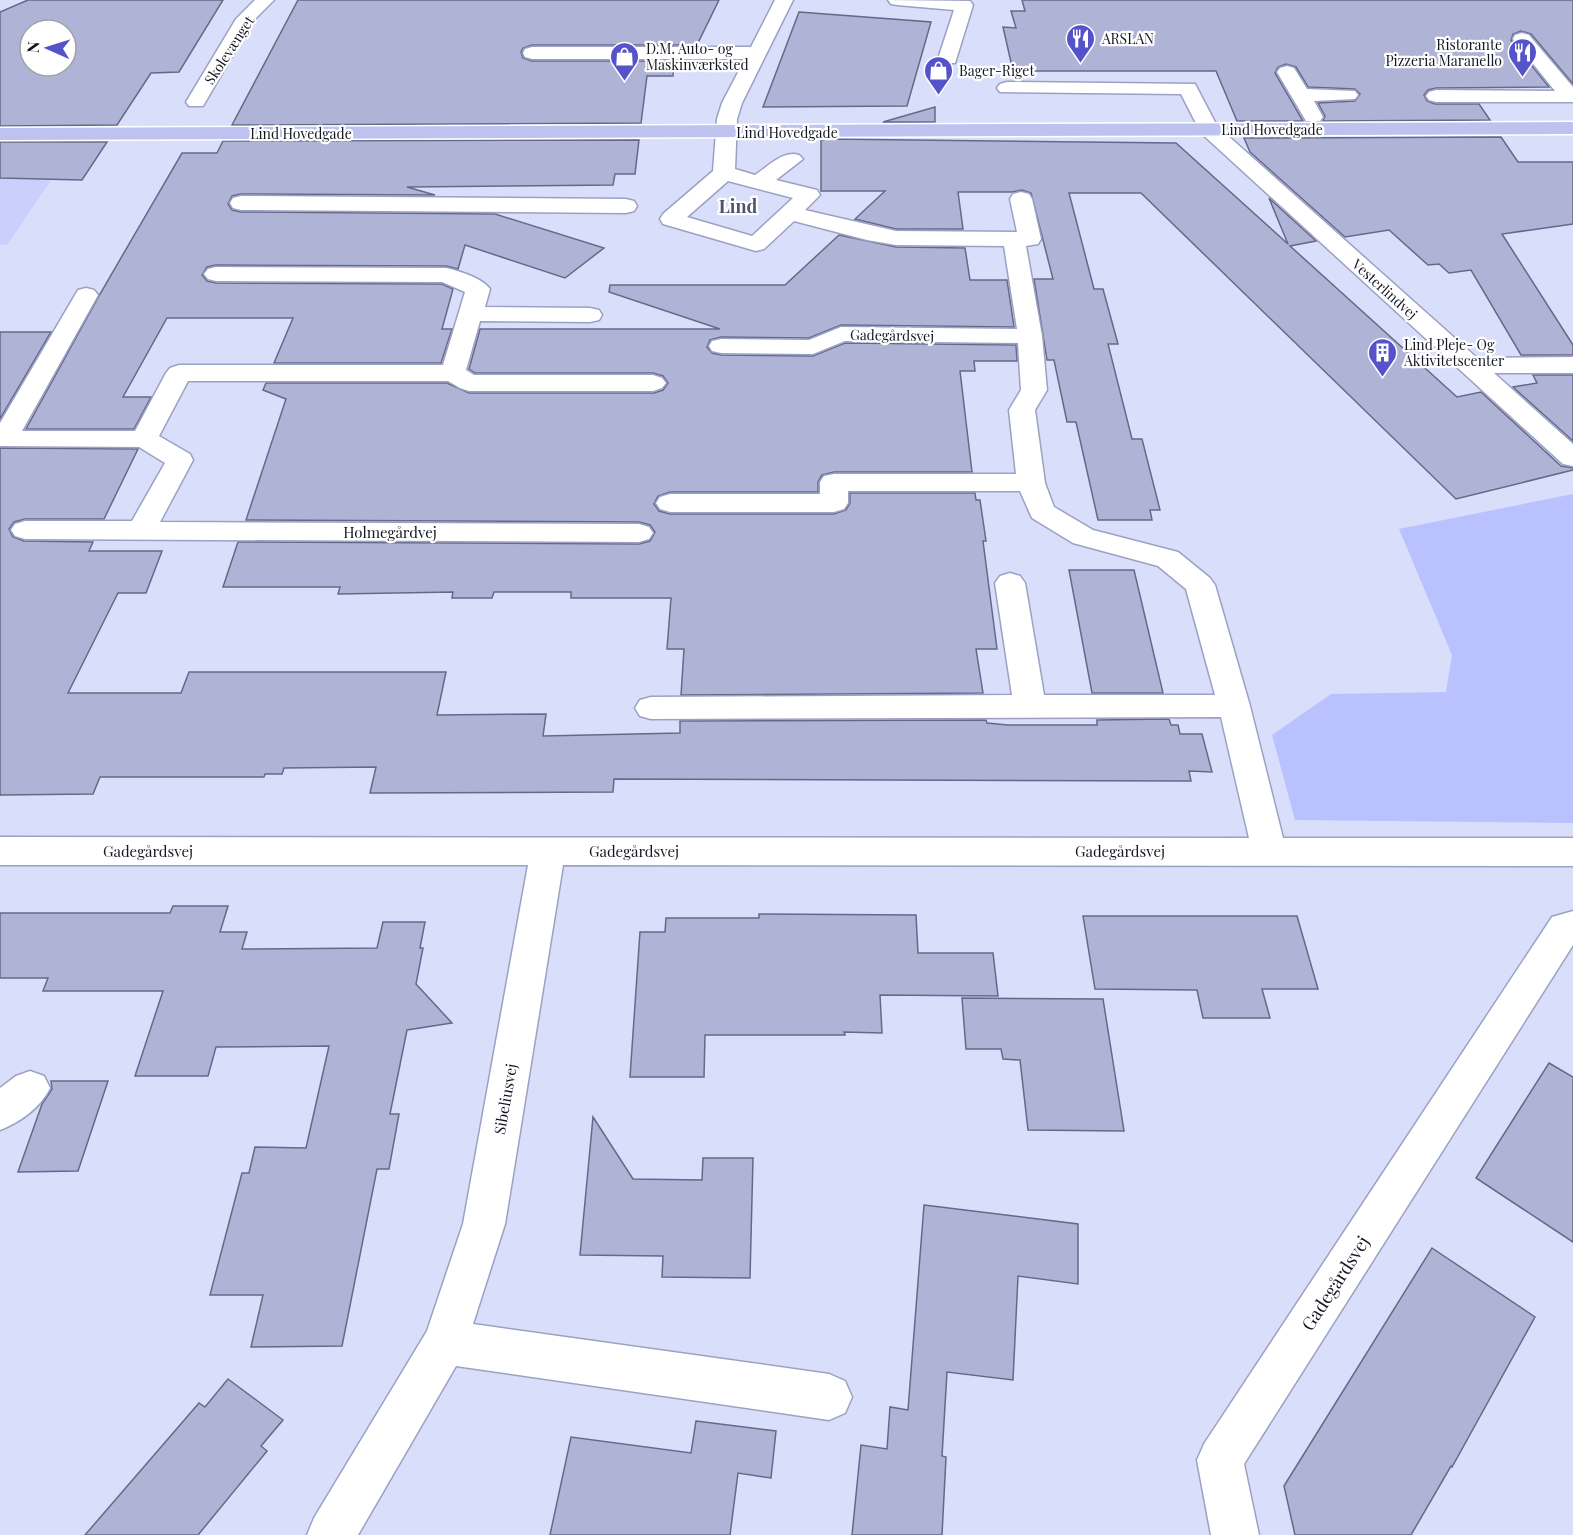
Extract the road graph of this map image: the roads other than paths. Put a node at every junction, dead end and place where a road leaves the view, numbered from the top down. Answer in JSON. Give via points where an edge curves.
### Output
{"nodes":[{"id":1,"x":265,"y":0,"type":"edge"},
{"id":2,"x":784,"y":0,"type":"edge"},
{"id":3,"x":897,"y":0,"type":"edge"},
{"id":4,"x":1522,"y":39,"type":"dead end"},
{"id":5,"x":532,"y":53,"type":"dead end"},
{"id":6,"x":757,"y":53,"type":"junction"},
{"id":7,"x":948,"y":59,"type":"dead end"},
{"id":8,"x":1287,"y":72,"type":"dead end"},
{"id":9,"x":1007,"y":88,"type":"dead end"},
{"id":10,"x":1300,"y":95,"type":"junction"},
{"id":11,"x":1348,"y":95,"type":"dead end"},
{"id":12,"x":1436,"y":96,"type":"dead end"},
{"id":13,"x":1524,"y":96,"type":"junction"},
{"id":14,"x":196,"y":102,"type":"dead end"},
{"id":15,"x":1537,"y":116,"type":"junction"},
{"id":16,"x":1573,"y":116,"type":"edge"},
{"id":17,"x":1312,"y":117,"type":"junction"},
{"id":18,"x":0,"y":121,"type":"edge"},
{"id":19,"x":1204,"y":123,"type":"junction"},
{"id":20,"x":727,"y":126,"type":"junction"},
{"id":21,"x":1573,"y":128,"type":"edge"},
{"id":22,"x":0,"y":134,"type":"edge"},
{"id":23,"x":792,"y":159,"type":"dead end"},
{"id":24,"x":724,"y":173,"type":"junction"},
{"id":25,"x":759,"y":182,"type":"junction"},
{"id":26,"x":1021,"y":199,"type":"dead end"},
{"id":27,"x":241,"y":203,"type":"dead end"},
{"id":28,"x":626,"y":206,"type":"dead end"},
{"id":29,"x":791,"y":213,"type":"junction"},
{"id":30,"x":1014,"y":239,"type":"junction"},
{"id":31,"x":216,"y":274,"type":"dead end"},
{"id":32,"x":86,"y":295,"type":"dead end"},
{"id":33,"x":471,"y":314,"type":"junction"},
{"id":34,"x":590,"y":315,"type":"dead end"},
{"id":35,"x":1030,"y":336,"type":"junction"},
{"id":36,"x":721,"y":346,"type":"dead end"},
{"id":37,"x":1573,"y":365,"type":"edge"},
{"id":38,"x":1470,"y":366,"type":"junction"},
{"id":39,"x":453,"y":373,"type":"junction"},
{"id":40,"x":653,"y":383,"type":"dead end"},
{"id":41,"x":144,"y":439,"type":"junction"},
{"id":42,"x":1,"y":441,"type":"edge"},
{"id":43,"x":1573,"y":458,"type":"edge"},
{"id":44,"x":1031,"y":483,"type":"junction"},
{"id":45,"x":670,"y":503,"type":"dead end"},
{"id":46,"x":25,"y":530,"type":"dead end"},
{"id":47,"x":141,"y":531,"type":"junction"},
{"id":48,"x":639,"y":533,"type":"dead end"},
{"id":49,"x":1010,"y":583,"type":"dead end"},
{"id":50,"x":1030,"y":706,"type":"junction"},
{"id":51,"x":1234,"y":706,"type":"junction"},
{"id":52,"x":651,"y":708,"type":"dead end"},
{"id":53,"x":0,"y":851,"type":"edge"},
{"id":54,"x":548,"y":851,"type":"junction"},
{"id":55,"x":1269,"y":851,"type":"junction"},
{"id":56,"x":1573,"y":852,"type":"edge"},
{"id":57,"x":1573,"y":926,"type":"edge"},
{"id":58,"x":30,"y":1088,"type":"dead end"},
{"id":59,"x":0,"y":1112,"type":"edge"},
{"id":60,"x":445,"y":1342,"type":"junction"},
{"id":61,"x":829,"y":1397,"type":"dead end"},
{"id":62,"x":332,"y":1535,"type":"edge"},
{"id":63,"x":1235,"y":1535,"type":"edge"}],
"edges":[{"from":1,"to":14,"type":"street","name":"Skolevænget","via":[[245,19]]},
{"from":2,"to":6,"type":"street"},
{"from":3,"to":7,"type":"street","via":[[964,5]]},
{"from":4,"to":13,"type":"street","via":[[1571,97]]},
{"from":5,"to":6,"type":"street"},
{"from":6,"to":20,"type":"street","via":[[732,103]]},
{"from":8,"to":10,"type":"street"},
{"from":9,"to":19,"type":"street","via":[[1188,88]]},
{"from":10,"to":11,"type":"street"},
{"from":10,"to":17,"type":"street"},
{"from":12,"to":13,"type":"street"},
{"from":13,"to":15,"type":"street"},
{"from":15,"to":16,"type":"main road","name":"Lind Hovedgade"},
{"from":15,"to":17,"type":"main road","name":"Lind Hovedgade"},
{"from":17,"to":19,"type":"main road","name":"Lind Hovedgade"},
{"from":18,"to":20,"type":"main road","name":"Lind Hovedgade"},
{"from":19,"to":20,"type":"main road","name":"Lind Hovedgade"},
{"from":19,"to":21,"type":"main road","name":"Lind Hovedgade"},
{"from":19,"to":38,"type":"street","name":"Vesterlindvej"},
{"from":20,"to":22,"type":"main road","name":"Lind Hovedgade"},
{"from":20,"to":24,"type":"street"},
{"from":23,"to":25,"type":"street"},
{"from":24,"to":25,"type":"street"},
{"from":24,"to":29,"type":"street","via":[[671,219],[756,244]]},
{"from":25,"to":29,"type":"street","via":[[809,195]]},
{"from":26,"to":30,"type":"street","via":[[1030,239]]},
{"from":27,"to":28,"type":"street"},
{"from":29,"to":30,"type":"street","via":[[896,238]]},
{"from":30,"to":35,"type":"street"},
{"from":31,"to":33,"type":"street","via":[[446,275],[478,289]]},
{"from":32,"to":42,"type":"street"},
{"from":33,"to":34,"type":"street"},
{"from":33,"to":39,"type":"street"},
{"from":35,"to":36,"type":"street","name":"Gadegårdsvej","via":[[841,334],[813,347]]},
{"from":35,"to":44,"type":"street","via":[[1034,390],[1022,410]]},
{"from":37,"to":38,"type":"street"},
{"from":38,"to":43,"type":"street","name":"Vesterlindvej"},
{"from":39,"to":40,"type":"street","via":[[469,383]]},
{"from":39,"to":41,"type":"street","via":[[179,373]]},
{"from":41,"to":42,"type":"street"},
{"from":41,"to":47,"type":"street","via":[[180,460]]},
{"from":44,"to":45,"type":"street","via":[[834,482],[834,503]]},
{"from":44,"to":51,"type":"street","via":[[1042,512],[1083,537],[1168,559],[1200,585]]},
{"from":46,"to":47,"type":"street","name":"Holmegårdvej"},
{"from":47,"to":48,"type":"street","name":"Holmegårdvej"},
{"from":49,"to":50,"type":"street"},
{"from":50,"to":51,"type":"street"},
{"from":50,"to":52,"type":"street"},
{"from":51,"to":55,"type":"street"},
{"from":53,"to":54,"type":"street","name":"Gadegårdsvej"},
{"from":54,"to":55,"type":"street","name":"Gadegårdsvej"},
{"from":54,"to":60,"type":"street","name":"Sibeliusvej","via":[[484,1224]]},
{"from":55,"to":56,"type":"street","name":"Gadegårdsvej"},
{"from":57,"to":63,"type":"street","name":"Gadegårdsvej","via":[[1565,927],[1220,1460]]},
{"from":58,"to":59,"type":"street"},
{"from":60,"to":61,"type":"street"},
{"from":60,"to":62,"type":"street","name":"Sibeliusvej"}]}
